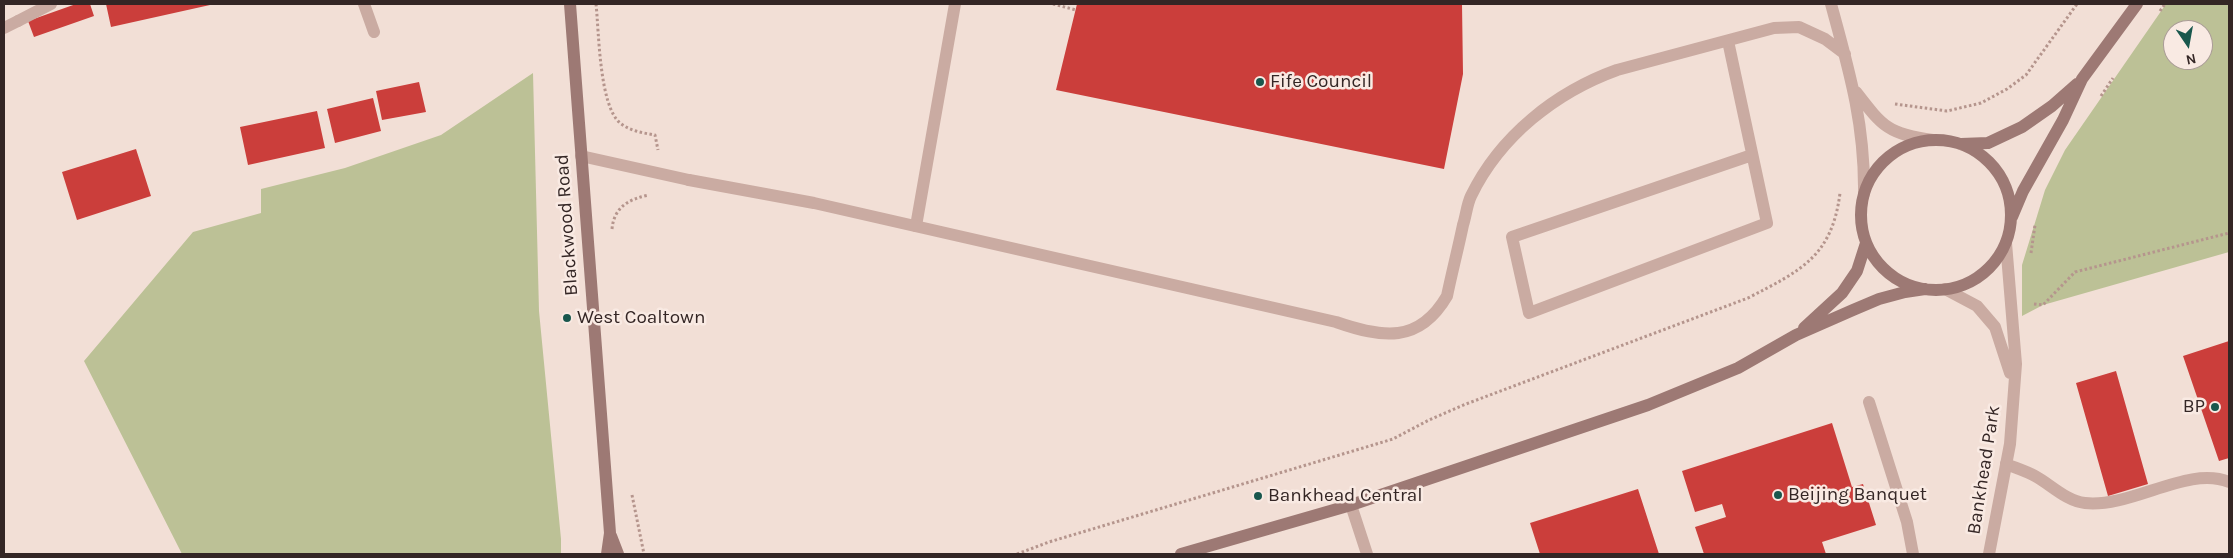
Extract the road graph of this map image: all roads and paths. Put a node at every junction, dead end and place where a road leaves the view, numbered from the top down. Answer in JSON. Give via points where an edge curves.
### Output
{"nodes":[{"id":1,"x":51,"y":4,"type":"edge"},
{"id":2,"x":364,"y":4,"type":"edge"},
{"id":3,"x":570,"y":4,"type":"edge"},
{"id":4,"x":596,"y":4,"type":"edge"},
{"id":5,"x":955,"y":4,"type":"edge"},
{"id":6,"x":1053,"y":4,"type":"edge"},
{"id":7,"x":1831,"y":4,"type":"edge"},
{"id":8,"x":2077,"y":4,"type":"edge"},
{"id":9,"x":2137,"y":4,"type":"edge"},
{"id":10,"x":2165,"y":4,"type":"edge"},
{"id":11,"x":1076,"y":10,"type":"dead end"},
{"id":12,"x":2160,"y":12,"type":"dead end"},
{"id":13,"x":4,"y":28,"type":"edge"},
{"id":14,"x":374,"y":32,"type":"dead end"},
{"id":15,"x":1728,"y":41,"type":"junction"},
{"id":16,"x":1845,"y":54,"type":"junction"},
{"id":17,"x":2117,"y":74,"type":"dead end"},
{"id":18,"x":2082,"y":79,"type":"junction"},
{"id":19,"x":1854,"y":90,"type":"junction"},
{"id":20,"x":2096,"y":104,"type":"dead end"},
{"id":21,"x":1872,"y":113,"type":"junction"},
{"id":22,"x":1933,"y":140,"type":"junction"},
{"id":23,"x":1961,"y":144,"type":"junction"},
{"id":24,"x":1752,"y":155,"type":"junction"},
{"id":25,"x":581,"y":156,"type":"junction"},
{"id":26,"x":662,"y":174,"type":"junction"},
{"id":27,"x":1840,"y":190,"type":"dead end"},
{"id":28,"x":1864,"y":194,"type":"junction"},
{"id":29,"x":2011,"y":219,"type":"junction"},
{"id":30,"x":2036,"y":222,"type":"dead end"},
{"id":31,"x":916,"y":226,"type":"junction"},
{"id":32,"x":2229,"y":233,"type":"edge"},
{"id":33,"x":611,"y":238,"type":"dead end"},
{"id":34,"x":1866,"y":243,"type":"junction"},
{"id":35,"x":2006,"y":243,"type":"junction"},
{"id":36,"x":2031,"y":257,"type":"dead end"},
{"id":37,"x":1924,"y":289,"type":"junction"},
{"id":38,"x":1945,"y":289,"type":"junction"},
{"id":39,"x":2009,"y":300,"type":"junction"},
{"id":40,"x":1796,"y":335,"type":"junction"},
{"id":41,"x":2014,"y":390,"type":"junction"},
{"id":42,"x":1868,"y":402,"type":"dead end"},
{"id":43,"x":2006,"y":464,"type":"junction"},
{"id":44,"x":2229,"y":482,"type":"edge"},
{"id":45,"x":632,"y":493,"type":"dead end"},
{"id":46,"x":1351,"y":505,"type":"junction"},
{"id":47,"x":610,"y":533,"type":"junction"},
{"id":48,"x":608,"y":554,"type":"edge"},
{"id":49,"x":618,"y":554,"type":"edge"},
{"id":50,"x":644,"y":554,"type":"edge"},
{"id":51,"x":1017,"y":554,"type":"edge"},
{"id":52,"x":1181,"y":554,"type":"edge"},
{"id":53,"x":1367,"y":554,"type":"edge"},
{"id":54,"x":1913,"y":554,"type":"edge"},
{"id":55,"x":1990,"y":554,"type":"edge"}],
"edges":[{"from":1,"to":13,"type":"street"},
{"from":2,"to":14,"type":"street"},
{"from":3,"to":25,"type":"main road","name":"Blackwood Road"},
{"from":4,"to":26,"type":"path","via":[[607,102],[618,122],[634,132],[656,136]]},
{"from":5,"to":31,"type":"street"},
{"from":6,"to":11,"type":"path"},
{"from":7,"to":16,"type":"street"},
{"from":8,"to":21,"type":"path","via":[[2026,75],[1981,103],[1947,111],[1893,104]]},
{"from":9,"to":18,"type":"main road"},
{"from":10,"to":12,"type":"path"},
{"from":15,"to":16,"type":"street","via":[[1774,28],[1799,27],[1825,39]]},
{"from":15,"to":24,"type":"street"},
{"from":15,"to":31,"type":"street","via":[[1593,79],[1532,119],[1498,152],[1470,197],[1447,296],[1439,309],[1410,331],[1390,335],[1367,333],[1336,322]]},
{"from":16,"to":19,"type":"street"},
{"from":17,"to":20,"type":"path"},
{"from":18,"to":23,"type":"main road","via":[[2022,127],[1988,142]]},
{"from":18,"to":29,"type":"main road"},
{"from":19,"to":21,"type":"street"},
{"from":19,"to":28,"type":"street","via":[[1861,122]]},
{"from":21,"to":22,"type":"street","via":[[1890,130]]},
{"from":22,"to":23,"type":"main road"},
{"from":22,"to":28,"type":"main road","via":[[1911,143],[1889,156],[1872,174]]},
{"from":23,"to":29,"type":"main road","via":[[1982,155],[1998,173],[2009,195]]},
{"from":24,"to":24,"type":"street","via":[[1767,223],[1529,314],[1512,237]]},
{"from":25,"to":26,"type":"street"},
{"from":25,"to":47,"type":"main road","name":"Blackwood Road"},
{"from":26,"to":31,"type":"street"},
{"from":26,"to":33,"type":"path","via":[[662,194],[634,198],[622,206],[613,219]]},
{"from":27,"to":51,"type":"path","via":[[1837,215],[1826,242],[1811,260],[1748,298],[1466,404],[1393,439]]},
{"from":28,"to":34,"type":"main road","via":[[1860,222]]},
{"from":29,"to":35,"type":"main road"},
{"from":30,"to":36,"type":"path"},
{"from":32,"to":39,"type":"path","via":[[2075,272],[2043,305]]},
{"from":34,"to":37,"type":"main road","via":[[1881,266],[1900,282]]},
{"from":34,"to":40,"type":"main road","via":[[1857,272],[1842,293]]},
{"from":35,"to":38,"type":"main road","via":[[1992,265],[1973,280]]},
{"from":35,"to":39,"type":"street","name":"Bankhead Park"},
{"from":37,"to":38,"type":"main road"},
{"from":37,"to":40,"type":"main road","via":[[1879,299]]},
{"from":38,"to":41,"type":"street","name":"Bankhead Park","via":[[1977,306],[1994,327],[2007,359]]},
{"from":39,"to":41,"type":"street","name":"Bankhead Park","via":[[2016,364]]},
{"from":40,"to":46,"type":"main road","via":[[1738,368],[1648,405]]},
{"from":41,"to":43,"type":"street","name":"Bankhead Park"},
{"from":42,"to":54,"type":"street","via":[[1907,522]]},
{"from":43,"to":44,"type":"street","via":[[2083,503],[2112,502],[2192,478],[2219,477]]},
{"from":43,"to":55,"type":"street","name":"Bankhead Park"},
{"from":45,"to":50,"type":"path"},
{"from":46,"to":52,"type":"main road"},
{"from":46,"to":53,"type":"street"},
{"from":47,"to":48,"type":"main road"},
{"from":47,"to":49,"type":"main road"}]}
